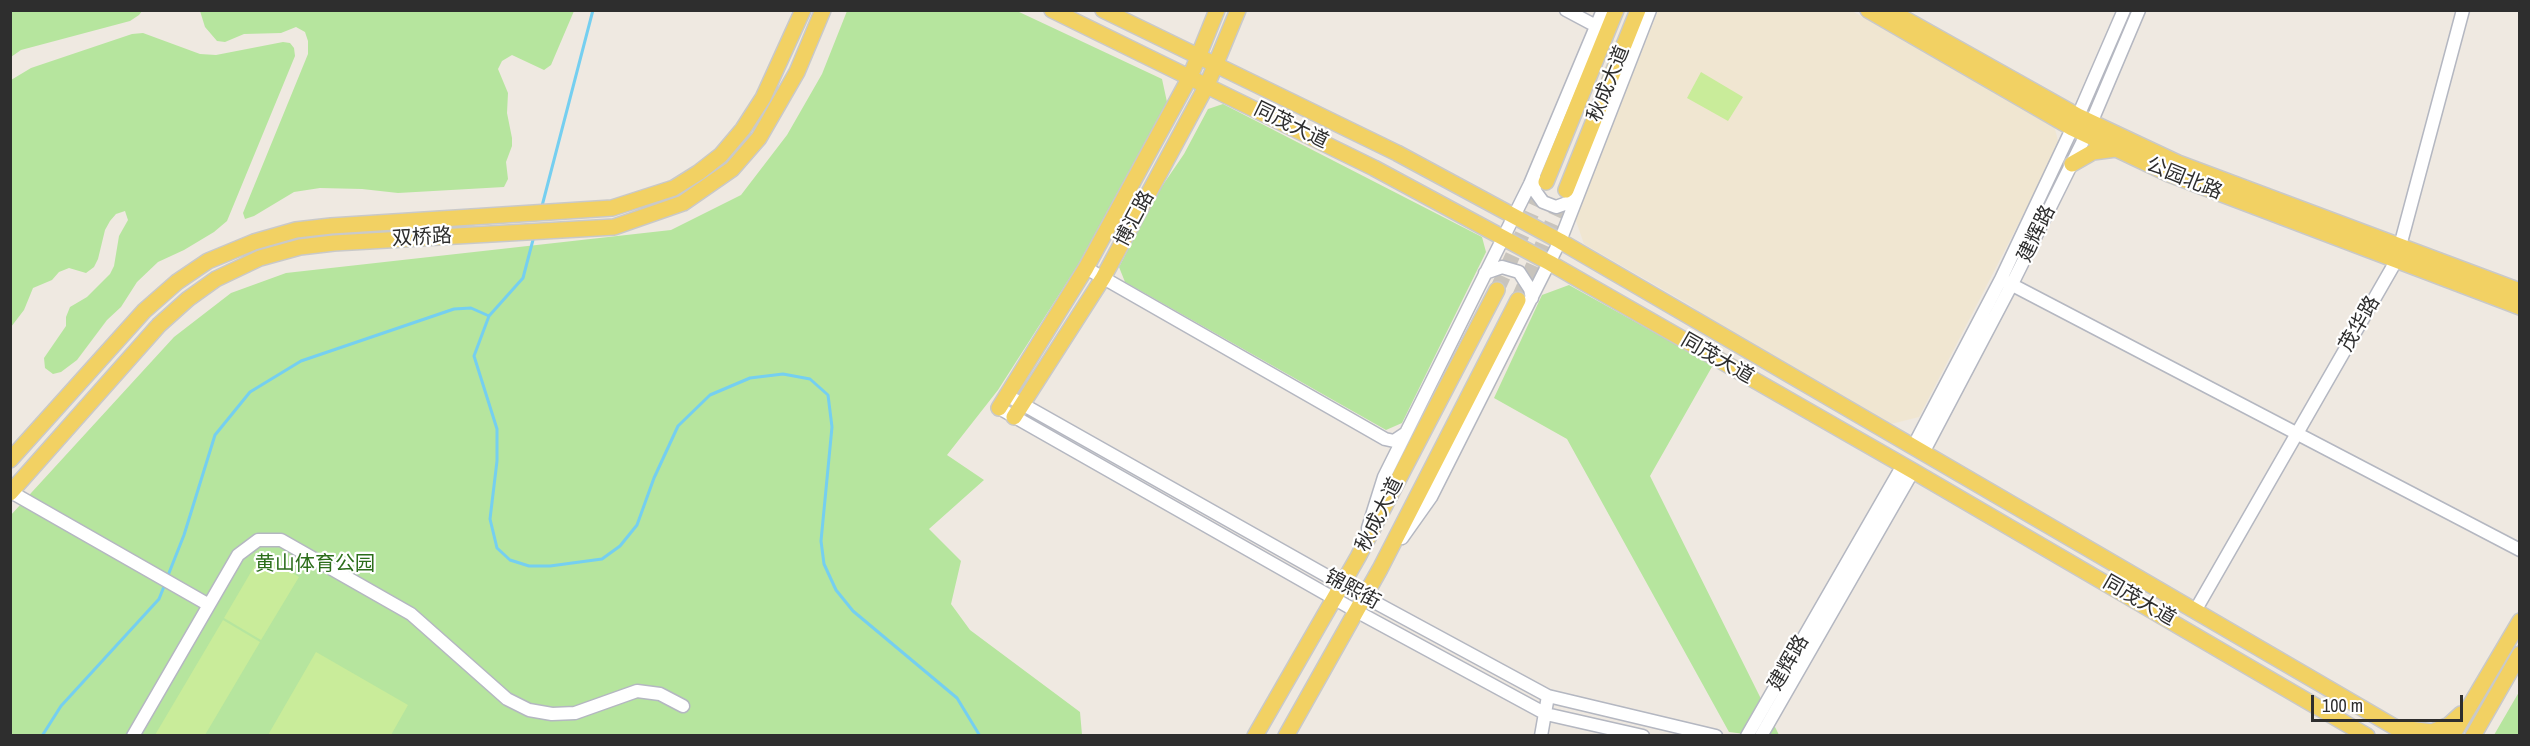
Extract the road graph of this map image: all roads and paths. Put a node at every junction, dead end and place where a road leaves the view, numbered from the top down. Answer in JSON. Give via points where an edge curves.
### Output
{"nodes":[{"id":1,"x":803,"y":10,"type":"edge"},
{"id":2,"x":823,"y":10,"type":"edge"},
{"id":3,"x":1052,"y":10,"type":"edge"},
{"id":4,"x":1103,"y":10,"type":"edge"},
{"id":5,"x":1217,"y":10,"type":"edge"},
{"id":6,"x":1238,"y":10,"type":"edge"},
{"id":7,"x":1566,"y":10,"type":"edge"},
{"id":8,"x":1603,"y":10,"type":"edge"},
{"id":9,"x":1616,"y":10,"type":"edge"},
{"id":10,"x":1638,"y":10,"type":"edge"},
{"id":11,"x":1650,"y":10,"type":"edge"},
{"id":12,"x":1868,"y":10,"type":"edge"},
{"id":13,"x":2124,"y":10,"type":"edge"},
{"id":14,"x":2139,"y":10,"type":"edge"},
{"id":15,"x":2463,"y":10,"type":"edge"},
{"id":16,"x":1891,"y":14,"type":"edge"},
{"id":17,"x":1596,"y":26,"type":"junction"},
{"id":18,"x":1199,"y":56,"type":"junction"},
{"id":19,"x":1216,"y":65,"type":"junction"},
{"id":20,"x":1190,"y":76,"type":"junction"},
{"id":21,"x":1207,"y":85,"type":"junction"},
{"id":22,"x":2082,"y":126,"type":"junction"},
{"id":23,"x":2116,"y":149,"type":"junction"},
{"id":24,"x":2072,"y":164,"type":"junction"},
{"id":25,"x":1540,"y":178,"type":"junction"},
{"id":26,"x":1572,"y":193,"type":"junction"},
{"id":27,"x":1514,"y":216,"type":"junction"},
{"id":28,"x":1503,"y":237,"type":"junction"},
{"id":29,"x":1560,"y":241,"type":"junction"},
{"id":30,"x":2398,"y":254,"type":"junction"},
{"id":31,"x":1550,"y":263,"type":"junction"},
{"id":32,"x":1086,"y":268,"type":"junction"},
{"id":33,"x":1485,"y":273,"type":"junction"},
{"id":34,"x":1103,"y":278,"type":"junction"},
{"id":35,"x":2007,"y":282,"type":"junction"},
{"id":36,"x":1497,"y":290,"type":"tunnel mouth"},
{"id":37,"x":2520,"y":291,"type":"edge"},
{"id":38,"x":1525,"y":299,"type":"junction"},
{"id":39,"x":2520,"y":307,"type":"edge"},
{"id":40,"x":1004,"y":402,"type":"joint"},
{"id":41,"x":1018,"y":411,"type":"junction"},
{"id":42,"x":1406,"y":434,"type":"junction"},
{"id":43,"x":2298,"y":434,"type":"junction"},
{"id":44,"x":1918,"y":450,"type":"junction"},
{"id":45,"x":10,"y":460,"type":"edge"},
{"id":46,"x":1908,"y":468,"type":"junction"},
{"id":47,"x":11,"y":492,"type":"edge"},
{"id":48,"x":2520,"y":550,"type":"edge"},
{"id":49,"x":1358,"y":557,"type":"junction"},
{"id":50,"x":1339,"y":592,"type":"junction"},
{"id":51,"x":1364,"y":597,"type":"junction"},
{"id":52,"x":209,"y":604,"type":"junction"},
{"id":53,"x":1356,"y":611,"type":"junction"},
{"id":54,"x":2195,"y":611,"type":"junction"},
{"id":55,"x":2520,"y":621,"type":"edge"},
{"id":56,"x":2520,"y":654,"type":"edge"},
{"id":57,"x":1548,"y":696,"type":"junction"},
{"id":58,"x":2471,"y":704,"type":"junction"},
{"id":59,"x":683,"y":706,"type":"dead end"},
{"id":60,"x":2486,"y":712,"type":"junction"},
{"id":61,"x":1546,"y":714,"type":"junction"},
{"id":62,"x":2404,"y":732,"type":"edge"},
{"id":63,"x":133,"y":735,"type":"edge"},
{"id":64,"x":1255,"y":735,"type":"edge"},
{"id":65,"x":1286,"y":735,"type":"edge"},
{"id":66,"x":1541,"y":735,"type":"edge"},
{"id":67,"x":1643,"y":735,"type":"edge"},
{"id":68,"x":1716,"y":735,"type":"edge"},
{"id":69,"x":1747,"y":735,"type":"edge"},
{"id":70,"x":1761,"y":735,"type":"edge"},
{"id":71,"x":2367,"y":735,"type":"edge"},
{"id":72,"x":2452,"y":735,"type":"edge"},
{"id":73,"x":2473,"y":735,"type":"edge"},
{"id":74,"x":2481,"y":735,"type":"edge"}],
"edges":[{"from":1,"to":45,"type":"main road","name":"双桥路","via":[[763,98],[743,129],[721,154],[674,188],[612,207],[296,230],[254,242],[208,261],[144,311]]},
{"from":2,"to":47,"type":"main road","name":"双桥路","via":[[796,72],[759,138],[732,169],[683,203],[614,227],[334,243],[260,258],[216,279],[159,325]]},
{"from":3,"to":20,"type":"main road","name":"同茂大道"},
{"from":4,"to":18,"type":"main road","name":"同茂大道"},
{"from":5,"to":18,"type":"main road","name":"博汇路"},
{"from":6,"to":19,"type":"main road","name":"博汇路"},
{"from":7,"to":17,"type":"street"},
{"from":8,"to":17,"type":"street"},
{"from":9,"to":25,"type":"main road","name":"秋成大道"},
{"from":10,"to":26,"type":"main road","name":"秋成大道"},
{"from":11,"to":26,"type":"street"},
{"from":12,"to":16,"type":"main road","name":"公园北路"},
{"from":13,"to":22,"type":"street","name":"建辉路"},
{"from":14,"to":22,"type":"street","name":"建辉路"},
{"from":15,"to":30,"type":"street","name":"茂华路"},
{"from":16,"to":22,"type":"main road","name":"公园北路"},
{"from":17,"to":25,"type":"street"},
{"from":18,"to":19,"type":"main road","name":"同茂大道"},
{"from":18,"to":20,"type":"main road","name":"博汇路"},
{"from":19,"to":21,"type":"main road","name":"博汇路"},
{"from":19,"to":27,"type":"main road","name":"同茂大道","via":[[1397,153]]},
{"from":20,"to":21,"type":"main road","name":"同茂大道"},
{"from":20,"to":32,"type":"main road","name":"博汇路"},
{"from":21,"to":28,"type":"main road","name":"同茂大道"},
{"from":21,"to":34,"type":"main road","name":"博汇路"},
{"from":22,"to":23,"type":"main road","name":"公园北路"},
{"from":22,"to":24,"type":"street","name":"建辉路"},
{"from":22,"to":30,"type":"main road","name":"公园北路"},
{"from":22,"to":35,"type":"street","name":"建辉路"},
{"from":23,"to":24,"type":"main road","via":[[2092,152]]},
{"from":23,"to":30,"type":"main road","name":"公园北路","via":[[2169,174]]},
{"from":24,"to":35,"type":"street","name":"建辉路"},
{"from":25,"to":26,"type":"street","via":[[1535,190],[1543,201],[1556,207],[1568,203]]},
{"from":25,"to":27,"type":"street"},
{"from":26,"to":29,"type":"street"},
{"from":27,"to":28,"type":"street"},
{"from":27,"to":29,"type":"main road","name":"同茂大道"},
{"from":28,"to":31,"type":"main road","name":"同茂大道"},
{"from":28,"to":33,"type":"street"},
{"from":29,"to":31,"type":"street"},
{"from":29,"to":44,"type":"main road","name":"同茂大道"},
{"from":30,"to":37,"type":"main road","name":"公园北路"},
{"from":30,"to":39,"type":"main road","name":"公园北路"},
{"from":30,"to":43,"type":"street","name":"茂华路"},
{"from":31,"to":38,"type":"street"},
{"from":31,"to":46,"type":"main road","name":"同茂大道"},
{"from":32,"to":34,"type":"street"},
{"from":32,"to":40,"type":"main road","name":"博汇路"},
{"from":33,"to":38,"type":"street","via":[[1502,267],[1519,272],[1530,289]]},
{"from":33,"to":42,"type":"street"},
{"from":34,"to":41,"type":"main road","name":"博汇路"},
{"from":34,"to":42,"type":"street","via":[[1385,439],[1394,441]]},
{"from":35,"to":43,"type":"street"},
{"from":35,"to":44,"type":"street","name":"建辉路"},
{"from":36,"to":49,"type":"main road","name":"秋成大道"},
{"from":38,"to":51,"type":"main road","name":"秋成大道"},
{"from":40,"to":41,"type":"street","name":"锦熙街"},
{"from":41,"to":50,"type":"street","name":"锦熙街"},
{"from":42,"to":49,"type":"street","via":[[1384,477]]},
{"from":43,"to":48,"type":"street"},
{"from":43,"to":54,"type":"street","name":"茂华路"},
{"from":44,"to":54,"type":"main road","name":"同茂大道"},
{"from":46,"to":69,"type":"street","name":"建辉路"},
{"from":46,"to":70,"type":"street","name":"建辉路"},
{"from":46,"to":71,"type":"main road","name":"同茂大道"},
{"from":47,"to":52,"type":"street"},
{"from":49,"to":50,"type":"main road","name":"秋成大道"},
{"from":50,"to":51,"type":"street","name":"锦熙街"},
{"from":50,"to":53,"type":"street","name":"锦熙街"},
{"from":50,"to":64,"type":"main road","name":"秋成大道"},
{"from":51,"to":53,"type":"main road","name":"秋成大道"},
{"from":51,"to":57,"type":"street","name":"锦熙街"},
{"from":52,"to":59,"type":"street","via":[[238,555],[258,540],[281,540],[411,614],[507,699],[529,710],[575,713],[638,691],[660,694]]},
{"from":52,"to":63,"type":"street"},
{"from":53,"to":61,"type":"street","name":"锦熙街"},
{"from":53,"to":65,"type":"main road","name":"秋成大道"},
{"from":54,"to":62,"type":"main road","name":"同茂大道"},
{"from":55,"to":58,"type":"main road"},
{"from":56,"to":60,"type":"main road"},
{"from":57,"to":61,"type":"street"},
{"from":57,"to":68,"type":"street","name":"锦熙街"},
{"from":58,"to":62,"type":"main road","via":[[2449,725],[2432,732]]},
{"from":58,"to":72,"type":"main road"},
{"from":60,"to":73,"type":"main road"},
{"from":60,"to":74,"type":"main road"},
{"from":61,"to":66,"type":"street"},
{"from":61,"to":67,"type":"street","name":"锦熙街"}]}
